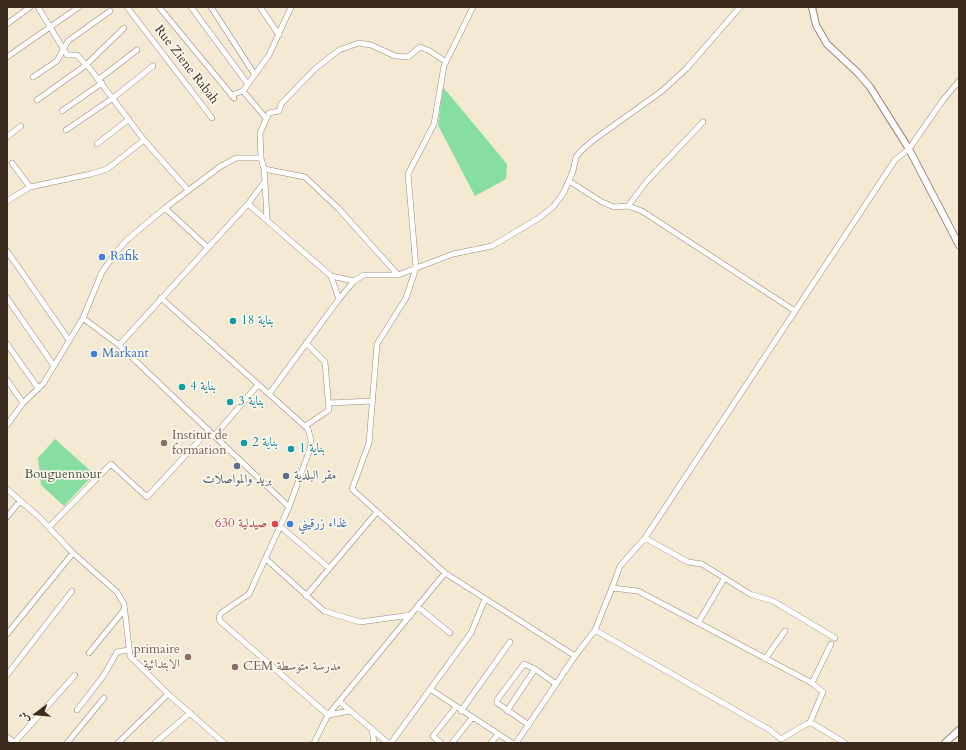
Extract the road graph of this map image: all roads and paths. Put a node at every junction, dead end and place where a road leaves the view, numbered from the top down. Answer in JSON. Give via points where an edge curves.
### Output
{"nodes":[{"id":1,"x":30,"y":7,"type":"edge"},
{"id":2,"x":38,"y":7,"type":"edge"},
{"id":3,"x":79,"y":7,"type":"edge"},
{"id":4,"x":127,"y":7,"type":"edge"},
{"id":5,"x":159,"y":7,"type":"edge"},
{"id":6,"x":191,"y":7,"type":"edge"},
{"id":7,"x":211,"y":7,"type":"edge"},
{"id":8,"x":260,"y":7,"type":"edge"},
{"id":9,"x":290,"y":7,"type":"edge"},
{"id":10,"x":472,"y":7,"type":"edge"},
{"id":11,"x":740,"y":7,"type":"edge"},
{"id":12,"x":812,"y":7,"type":"edge"},
{"id":13,"x":110,"y":11,"type":"dead end"},
{"id":14,"x":7,"y":24,"type":"edge"},
{"id":15,"x":49,"y":28,"type":"junction"},
{"id":16,"x":124,"y":28,"type":"dead end"},
{"id":17,"x":279,"y":35,"type":"junction"},
{"id":18,"x":63,"y":49,"type":"junction"},
{"id":19,"x":137,"y":50,"type":"dead end"},
{"id":20,"x":7,"y":57,"type":"edge"},
{"id":21,"x":446,"y":62,"type":"junction"},
{"id":22,"x":86,"y":65,"type":"junction"},
{"id":23,"x":153,"y":66,"type":"dead end"},
{"id":24,"x":255,"y":75,"type":"junction"},
{"id":25,"x":33,"y":77,"type":"dead end"},
{"id":26,"x":100,"y":81,"type":"junction"},
{"id":27,"x":959,"y":81,"type":"edge"},
{"id":28,"x":247,"y":83,"type":"junction"},
{"id":29,"x":242,"y":90,"type":"junction"},
{"id":30,"x":113,"y":98,"type":"junction"},
{"id":31,"x":37,"y":100,"type":"dead end"},
{"id":32,"x":62,"y":111,"type":"dead end"},
{"id":33,"x":212,"y":118,"type":"dead end"},
{"id":34,"x":266,"y":118,"type":"junction"},
{"id":35,"x":128,"y":119,"type":"junction"},
{"id":36,"x":703,"y":122,"type":"dead end"},
{"id":37,"x":21,"y":126,"type":"dead end"},
{"id":38,"x":66,"y":130,"type":"dead end"},
{"id":39,"x":7,"y":137,"type":"edge"},
{"id":40,"x":144,"y":140,"type":"junction"},
{"id":41,"x":97,"y":144,"type":"dead end"},
{"id":42,"x":909,"y":149,"type":"junction"},
{"id":43,"x":261,"y":158,"type":"junction"},
{"id":44,"x":12,"y":164,"type":"dead end"},
{"id":45,"x":264,"y":169,"type":"junction"},
{"id":46,"x":265,"y":181,"type":"junction"},
{"id":47,"x":569,"y":181,"type":"junction"},
{"id":48,"x":30,"y":187,"type":"junction"},
{"id":49,"x":188,"y":190,"type":"junction"},
{"id":50,"x":8,"y":199,"type":"edge"},
{"id":51,"x":248,"y":204,"type":"junction"},
{"id":52,"x":628,"y":206,"type":"junction"},
{"id":53,"x":165,"y":208,"type":"junction"},
{"id":54,"x":267,"y":219,"type":"junction"},
{"id":55,"x":959,"y":245,"type":"edge"},
{"id":56,"x":207,"y":247,"type":"junction"},
{"id":57,"x":7,"y":251,"type":"edge"},
{"id":58,"x":416,"y":268,"type":"junction"},
{"id":59,"x":398,"y":274,"type":"junction"},
{"id":60,"x":331,"y":276,"type":"junction"},
{"id":61,"x":354,"y":281,"type":"junction"},
{"id":62,"x":7,"y":298,"type":"edge"},
{"id":63,"x":161,"y":298,"type":"junction"},
{"id":64,"x":339,"y":299,"type":"junction"},
{"id":65,"x":795,"y":311,"type":"junction"},
{"id":66,"x":83,"y":318,"type":"junction"},
{"id":67,"x":69,"y":340,"type":"junction"},
{"id":68,"x":306,"y":343,"type":"junction"},
{"id":69,"x":7,"y":344,"type":"edge"},
{"id":70,"x":119,"y":345,"type":"junction"},
{"id":71,"x":54,"y":366,"type":"junction"},
{"id":72,"x":7,"y":380,"type":"edge"},
{"id":73,"x":258,"y":384,"type":"junction"},
{"id":74,"x":38,"y":388,"type":"junction"},
{"id":75,"x":269,"y":394,"type":"junction"},
{"id":76,"x":372,"y":400,"type":"junction"},
{"id":77,"x":23,"y":403,"type":"junction"},
{"id":78,"x":329,"y":403,"type":"junction"},
{"id":79,"x":7,"y":425,"type":"edge"},
{"id":80,"x":305,"y":426,"type":"junction"},
{"id":81,"x":209,"y":430,"type":"junction"},
{"id":82,"x":214,"y":435,"type":"junction"},
{"id":83,"x":7,"y":489,"type":"edge"},
{"id":84,"x":9,"y":496,"type":"edge"},
{"id":85,"x":20,"y":501,"type":"junction"},
{"id":86,"x":289,"y":507,"type":"junction"},
{"id":87,"x":377,"y":512,"type":"junction"},
{"id":88,"x":7,"y":517,"type":"edge"},
{"id":89,"x":49,"y":527,"type":"junction"},
{"id":90,"x":281,"y":527,"type":"junction"},
{"id":91,"x":645,"y":538,"type":"junction"},
{"id":92,"x":73,"y":553,"type":"junction"},
{"id":93,"x":266,"y":559,"type":"junction"},
{"id":94,"x":329,"y":568,"type":"junction"},
{"id":95,"x":445,"y":574,"type":"junction"},
{"id":96,"x":724,"y":579,"type":"junction"},
{"id":97,"x":612,"y":588,"type":"junction"},
{"id":98,"x":72,"y":591,"type":"dead end"},
{"id":99,"x":306,"y":596,"type":"junction"},
{"id":100,"x":485,"y":599,"type":"junction"},
{"id":101,"x":418,"y":607,"type":"junction"},
{"id":102,"x":124,"y":610,"type":"junction"},
{"id":103,"x":411,"y":615,"type":"junction"},
{"id":104,"x":698,"y":623,"type":"junction"},
{"id":105,"x":595,"y":630,"type":"junction"},
{"id":106,"x":785,"y":631,"type":"dead end"},
{"id":107,"x":450,"y":633,"type":"dead end"},
{"id":108,"x":7,"y":634,"type":"edge"},
{"id":109,"x":835,"y":638,"type":"dead end"},
{"id":110,"x":510,"y":642,"type":"dead end"},
{"id":111,"x":831,"y":644,"type":"dead end"},
{"id":112,"x":128,"y":650,"type":"junction"},
{"id":113,"x":89,"y":654,"type":"dead end"},
{"id":114,"x":575,"y":656,"type":"junction"},
{"id":115,"x":765,"y":659,"type":"junction"},
{"id":116,"x":535,"y":669,"type":"junction"},
{"id":117,"x":7,"y":675,"type":"edge"},
{"id":118,"x":74,"y":675,"type":"dead end"},
{"id":119,"x":812,"y":683,"type":"junction"},
{"id":120,"x":556,"y":684,"type":"junction"},
{"id":121,"x":430,"y":690,"type":"junction"},
{"id":122,"x":168,"y":694,"type":"junction"},
{"id":123,"x":104,"y":698,"type":"dead end"},
{"id":124,"x":340,"y":702,"type":"junction"},
{"id":125,"x":456,"y":707,"type":"junction"},
{"id":126,"x":77,"y":710,"type":"dead end"},
{"id":127,"x":350,"y":711,"type":"junction"},
{"id":128,"x":461,"y":711,"type":"junction"},
{"id":129,"x":507,"y":711,"type":"junction"},
{"id":130,"x":190,"y":713,"type":"junction"},
{"id":131,"x":328,"y":715,"type":"junction"},
{"id":132,"x":472,"y":718,"type":"junction"},
{"id":133,"x":810,"y":722,"type":"junction"},
{"id":134,"x":529,"y":725,"type":"junction"},
{"id":135,"x":372,"y":729,"type":"junction"},
{"id":136,"x":959,"y":730,"type":"edge"},
{"id":137,"x":498,"y":734,"type":"junction"},
{"id":138,"x":7,"y":737,"type":"edge"},
{"id":139,"x":15,"y":743,"type":"edge"},
{"id":140,"x":67,"y":743,"type":"edge"},
{"id":141,"x":118,"y":743,"type":"edge"},
{"id":142,"x":155,"y":743,"type":"edge"},
{"id":143,"x":224,"y":743,"type":"edge"},
{"id":144,"x":314,"y":743,"type":"edge"},
{"id":145,"x":374,"y":743,"type":"edge"},
{"id":146,"x":390,"y":743,"type":"edge"},
{"id":147,"x":441,"y":743,"type":"edge"},
{"id":148,"x":452,"y":743,"type":"edge"},
{"id":149,"x":491,"y":743,"type":"edge"},
{"id":150,"x":512,"y":743,"type":"edge"},
{"id":151,"x":516,"y":743,"type":"edge"},
{"id":152,"x":845,"y":743,"type":"edge"},
{"id":153,"x":946,"y":743,"type":"edge"}],
"edges":[{"from":1,"to":14,"type":"street"},
{"from":2,"to":15,"type":"street"},
{"from":3,"to":15,"type":"street"},
{"from":4,"to":33,"type":"street","name":"Rue Ziene Rabah"},
{"from":5,"to":29,"type":"street","via":[[232,97]]},
{"from":6,"to":28,"type":"street"},
{"from":7,"to":24,"type":"street"},
{"from":8,"to":17,"type":"street"},
{"from":9,"to":17,"type":"street"},
{"from":10,"to":21,"type":"street"},
{"from":11,"to":47,"type":"street","via":[[686,69],[581,151],[576,157]]},
{"from":12,"to":42,"type":"street","via":[[816,25],[828,44],[870,87]]},
{"from":13,"to":18,"type":"street","via":[[68,40]]},
{"from":15,"to":18,"type":"street"},
{"from":15,"to":20,"type":"street"},
{"from":16,"to":22,"type":"street"},
{"from":17,"to":24,"type":"street"},
{"from":18,"to":22,"type":"street","via":[[67,55],[77,55]]},
{"from":18,"to":25,"type":"street","via":[[57,61]]},
{"from":19,"to":26,"type":"street"},
{"from":21,"to":34,"type":"street","via":[[420,47],[408,57],[396,56],[371,45],[359,43],[340,50],[315,69],[281,104],[279,111],[269,112]]},
{"from":21,"to":58,"type":"street","via":[[434,124],[408,174]]},
{"from":22,"to":26,"type":"street"},
{"from":22,"to":31,"type":"street"},
{"from":23,"to":30,"type":"street"},
{"from":24,"to":28,"type":"street"},
{"from":26,"to":30,"type":"street"},
{"from":26,"to":32,"type":"street"},
{"from":27,"to":42,"type":"street"},
{"from":28,"to":29,"type":"street"},
{"from":29,"to":34,"type":"street"},
{"from":30,"to":35,"type":"street"},
{"from":30,"to":38,"type":"street"},
{"from":34,"to":43,"type":"street","via":[[260,133]]},
{"from":35,"to":40,"type":"street"},
{"from":35,"to":41,"type":"street"},
{"from":36,"to":52,"type":"street","via":[[647,181]]},
{"from":37,"to":39,"type":"street"},
{"from":40,"to":48,"type":"street","via":[[107,168]]},
{"from":40,"to":49,"type":"street"},
{"from":42,"to":55,"type":"street"},
{"from":42,"to":65,"type":"street","via":[[895,160]]},
{"from":43,"to":45,"type":"street"},
{"from":43,"to":49,"type":"street","via":[[236,158]]},
{"from":44,"to":48,"type":"street"},
{"from":45,"to":46,"type":"street"},
{"from":45,"to":59,"type":"street","via":[[305,177],[338,208]]},
{"from":46,"to":51,"type":"street"},
{"from":46,"to":54,"type":"street"},
{"from":47,"to":52,"type":"street","via":[[602,202],[614,207]]},
{"from":47,"to":58,"type":"street","via":[[554,206],[492,246],[453,254]]},
{"from":48,"to":50,"type":"street"},
{"from":49,"to":53,"type":"street"},
{"from":51,"to":54,"type":"street"},
{"from":51,"to":56,"type":"street"},
{"from":52,"to":65,"type":"street","via":[[642,211]]},
{"from":53,"to":56,"type":"street"},
{"from":53,"to":66,"type":"street","via":[[128,239],[102,272]]},
{"from":54,"to":60,"type":"street"},
{"from":56,"to":63,"type":"street"},
{"from":57,"to":67,"type":"street"},
{"from":58,"to":59,"type":"street"},
{"from":58,"to":76,"type":"street","via":[[406,298],[377,344]]},
{"from":59,"to":61,"type":"street","via":[[364,275]]},
{"from":60,"to":61,"type":"street"},
{"from":60,"to":64,"type":"street"},
{"from":61,"to":64,"type":"street"},
{"from":62,"to":71,"type":"street"},
{"from":63,"to":70,"type":"street"},
{"from":63,"to":73,"type":"street"},
{"from":64,"to":68,"type":"street"},
{"from":65,"to":91,"type":"street"},
{"from":66,"to":67,"type":"street"},
{"from":66,"to":70,"type":"street"},
{"from":67,"to":71,"type":"street"},
{"from":68,"to":75,"type":"street"},
{"from":68,"to":78,"type":"street","via":[[325,362]]},
{"from":69,"to":74,"type":"street"},
{"from":70,"to":81,"type":"street"},
{"from":71,"to":74,"type":"street"},
{"from":72,"to":77,"type":"street"},
{"from":73,"to":75,"type":"street"},
{"from":73,"to":82,"type":"street"},
{"from":74,"to":77,"type":"street"},
{"from":75,"to":80,"type":"street"},
{"from":76,"to":78,"type":"street"},
{"from":76,"to":87,"type":"street","via":[[369,443],[352,489]]},
{"from":77,"to":79,"type":"street"},
{"from":78,"to":80,"type":"street","via":[[329,411]]},
{"from":80,"to":86,"type":"street","via":[[310,434],[310,449]]},
{"from":81,"to":82,"type":"street"},
{"from":81,"to":89,"type":"street","via":[[147,497],[110,464]]},
{"from":82,"to":86,"type":"street"},
{"from":83,"to":84,"type":"street"},
{"from":84,"to":85,"type":"street"},
{"from":85,"to":88,"type":"street"},
{"from":85,"to":89,"type":"street"},
{"from":86,"to":90,"type":"street"},
{"from":87,"to":94,"type":"street"},
{"from":87,"to":95,"type":"street"},
{"from":89,"to":92,"type":"street"},
{"from":90,"to":93,"type":"street"},
{"from":90,"to":94,"type":"street"},
{"from":91,"to":96,"type":"street","via":[[688,562],[702,564]]},
{"from":91,"to":97,"type":"street","via":[[620,566]]},
{"from":92,"to":102,"type":"street","via":[[117,592],[124,604]]},
{"from":92,"to":108,"type":"street"},
{"from":93,"to":99,"type":"street"},
{"from":93,"to":131,"type":"street","via":[[249,594],[218,617]]},
{"from":94,"to":99,"type":"street"},
{"from":95,"to":100,"type":"street"},
{"from":95,"to":101,"type":"street"},
{"from":96,"to":104,"type":"street"},
{"from":96,"to":109,"type":"street","via":[[750,594],[773,601]]},
{"from":97,"to":104,"type":"street","via":[[638,591]]},
{"from":97,"to":105,"type":"street"},
{"from":98,"to":117,"type":"street"},
{"from":99,"to":103,"type":"street","via":[[324,611],[360,622]]},
{"from":100,"to":114,"type":"street"},
{"from":100,"to":121,"type":"street","via":[[471,632]]},
{"from":101,"to":103,"type":"street"},
{"from":101,"to":107,"type":"street"},
{"from":102,"to":112,"type":"street"},
{"from":102,"to":113,"type":"street"},
{"from":103,"to":124,"type":"street"},
{"from":104,"to":115,"type":"street"},
{"from":105,"to":114,"type":"street"},
{"from":105,"to":133,"type":"street","via":[[770,730],[781,740]]},
{"from":106,"to":115,"type":"street"},
{"from":110,"to":128,"type":"street"},
{"from":111,"to":119,"type":"street"},
{"from":112,"to":122,"type":"street","via":[[130,656]]},
{"from":112,"to":126,"type":"street","via":[[117,652],[104,676]]},
{"from":114,"to":120,"type":"street"},
{"from":115,"to":119,"type":"street"},
{"from":116,"to":120,"type":"street"},
{"from":116,"to":129,"type":"street"},
{"from":116,"to":129,"type":"street","via":[[524,664],[497,700],[497,703]]},
{"from":118,"to":139,"type":"street"},
{"from":119,"to":133,"type":"street","via":[[823,692]]},
{"from":120,"to":134,"type":"street"},
{"from":121,"to":125,"type":"street"},
{"from":121,"to":146,"type":"street"},
{"from":122,"to":130,"type":"street"},
{"from":122,"to":141,"type":"street"},
{"from":123,"to":140,"type":"street"},
{"from":124,"to":127,"type":"street"},
{"from":124,"to":131,"type":"street"},
{"from":125,"to":128,"type":"street"},
{"from":125,"to":147,"type":"street","via":[[433,736]]},
{"from":127,"to":131,"type":"street"},
{"from":127,"to":135,"type":"street"},
{"from":128,"to":132,"type":"street"},
{"from":129,"to":134,"type":"street"},
{"from":130,"to":142,"type":"street"},
{"from":130,"to":143,"type":"street"},
{"from":131,"to":144,"type":"street"},
{"from":132,"to":137,"type":"street"},
{"from":132,"to":148,"type":"street"},
{"from":133,"to":152,"type":"street"},
{"from":134,"to":151,"type":"street"},
{"from":135,"to":145,"type":"street"},
{"from":135,"to":146,"type":"street"},
{"from":136,"to":153,"type":"street"},
{"from":137,"to":149,"type":"street"},
{"from":137,"to":150,"type":"street"},
{"from":138,"to":139,"type":"street"}]}
